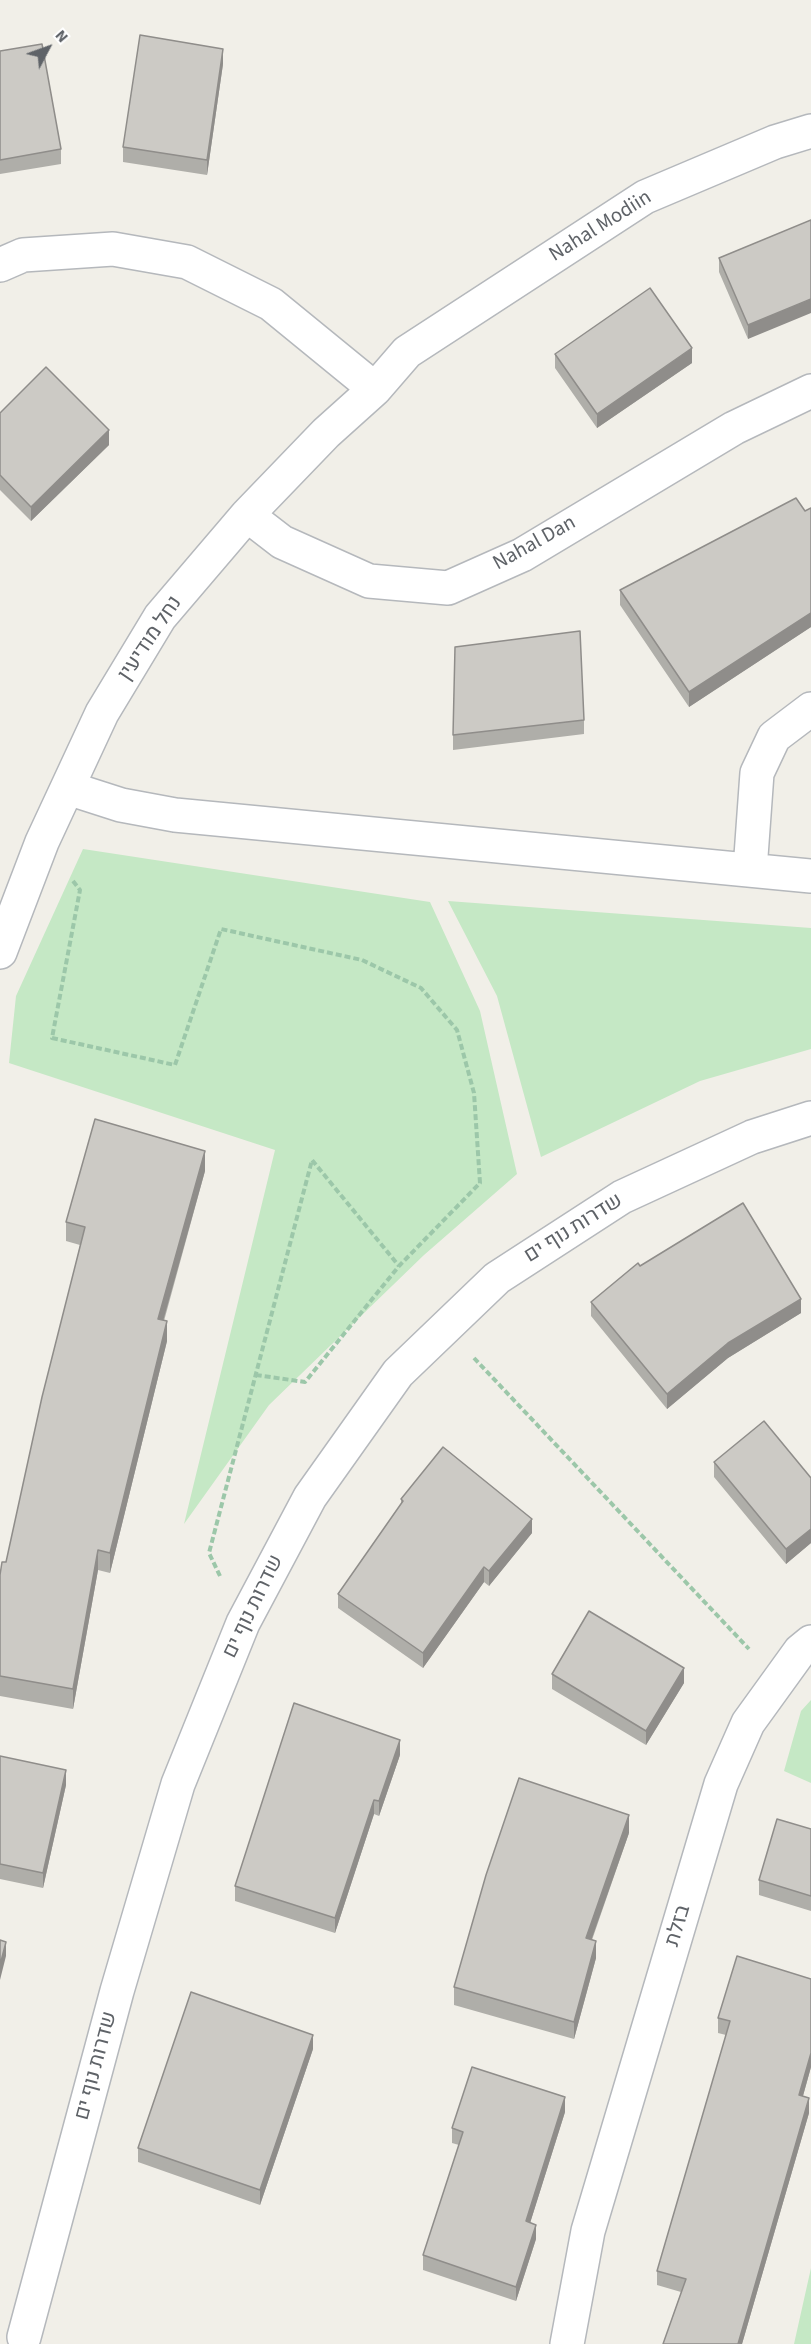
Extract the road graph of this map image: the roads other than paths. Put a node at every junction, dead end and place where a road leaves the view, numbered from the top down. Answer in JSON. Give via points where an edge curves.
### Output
{"nodes":[{"id":1,"x":811,"y":131,"type":"edge"},
{"id":2,"x":0,"y":264,"type":"edge"},
{"id":3,"x":407,"y":352,"type":"joint"},
{"id":4,"x":375,"y":389,"type":"junction"},
{"id":5,"x":811,"y":391,"type":"edge"},
{"id":6,"x":247,"y":515,"type":"junction"},
{"id":7,"x":811,"y":709,"type":"edge"},
{"id":8,"x":68,"y":788,"type":"junction"},
{"id":9,"x":750,"y":870,"type":"junction"},
{"id":10,"x":811,"y":876,"type":"edge"},
{"id":11,"x":0,"y":952,"type":"edge"},
{"id":12,"x":811,"y":1118,"type":"edge"},
{"id":13,"x":811,"y":1642,"type":"edge"},
{"id":14,"x":24,"y":2337,"type":"dead end"},
{"id":15,"x":567,"y":2344,"type":"edge"}],
"edges":[{"from":1,"to":3,"type":"street","name":"Nahal Modiin","via":[[775,142],[645,197]]},
{"from":2,"to":4,"type":"street","via":[[23,255],[113,249],[187,262],[271,304]]},
{"from":3,"to":4,"type":"street","name":"נחל מודיעין"},
{"from":4,"to":6,"type":"street","name":"נחל מודיעין","via":[[326,433]]},
{"from":5,"to":6,"type":"street","name":"Nahal Dan","via":[[724,434],[522,555],[448,588],[369,581],[282,542]]},
{"from":6,"to":8,"type":"street","name":"נחל מודיעין","via":[[160,617],[102,713]]},
{"from":7,"to":9,"type":"street","via":[[774,737],[757,773]]},
{"from":8,"to":9,"type":"street","via":[[121,805],[175,815]]},
{"from":8,"to":11,"type":"street","name":"נחל מודיעין","via":[[42,842]]},
{"from":9,"to":10,"type":"street"},
{"from":12,"to":14,"type":"street","name":"שדרות נוף ים","via":[[752,1137],[622,1197],[496,1278],[398,1373],[310,1497],[243,1623],[178,1784],[117,1990]]},
{"from":13,"to":15,"type":"street","name":"בזלת","via":[[800,1651],[748,1723],[721,1785],[588,2231]]}]}
